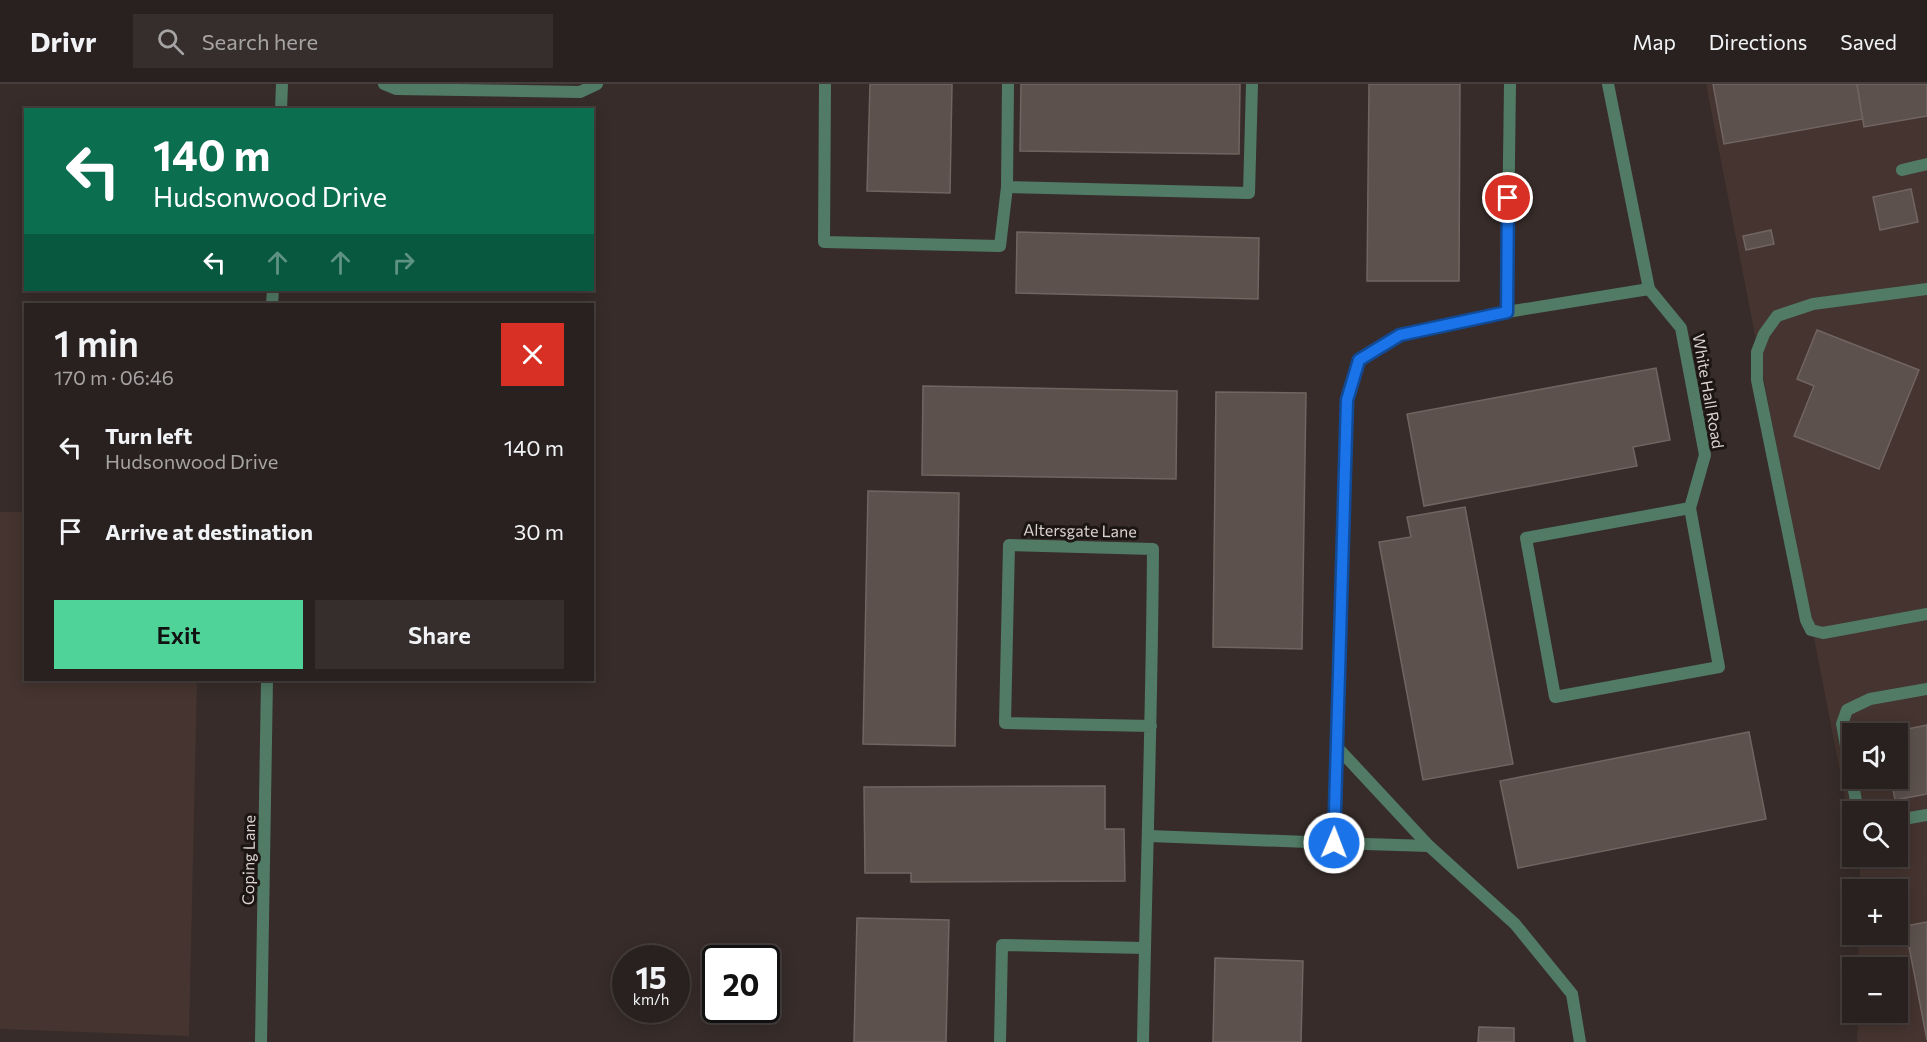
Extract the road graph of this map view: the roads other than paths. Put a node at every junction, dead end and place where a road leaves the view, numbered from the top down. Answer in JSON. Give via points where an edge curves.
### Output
{"nodes":[{"id":1,"x":282,"y":84,"type":"edge"},
{"id":2,"x":384,"y":84,"type":"edge"},
{"id":3,"x":597,"y":84,"type":"edge"},
{"id":4,"x":825,"y":84,"type":"edge"},
{"id":5,"x":1008,"y":84,"type":"edge"},
{"id":6,"x":1252,"y":84,"type":"edge"},
{"id":7,"x":1510,"y":84,"type":"edge"},
{"id":8,"x":1608,"y":84,"type":"edge"},
{"id":9,"x":281,"y":108,"type":"edge"},
{"id":10,"x":1927,"y":164,"type":"edge"},
{"id":11,"x":1902,"y":170,"type":"dead end"},
{"id":12,"x":1007,"y":187,"type":"junction"},
{"id":13,"x":1649,"y":289,"type":"junction"},
{"id":14,"x":1927,"y":289,"type":"edge"},
{"id":15,"x":1507,"y":312,"type":"junction"},
{"id":16,"x":1690,"y":508,"type":"junction"},
{"id":17,"x":1927,"y":614,"type":"edge"},
{"id":18,"x":267,"y":681,"type":"edge"},
{"id":19,"x":1927,"y":689,"type":"edge"},
{"id":20,"x":1151,"y":726,"type":"junction"},
{"id":21,"x":1336,"y":746,"type":"junction"},
{"id":22,"x":1857,"y":801,"type":"edge"},
{"id":23,"x":1927,"y":815,"type":"edge"},
{"id":24,"x":1908,"y":818,"type":"edge"},
{"id":25,"x":1149,"y":836,"type":"junction"},
{"id":26,"x":1334,"y":843,"type":"junction"},
{"id":27,"x":1429,"y":846,"type":"junction"},
{"id":28,"x":1145,"y":948,"type":"junction"},
{"id":29,"x":261,"y":1042,"type":"edge"},
{"id":30,"x":1000,"y":1042,"type":"edge"},
{"id":31,"x":1143,"y":1042,"type":"edge"},
{"id":32,"x":1580,"y":1042,"type":"edge"}],
"edges":[{"from":1,"to":9,"type":"street"},
{"from":2,"to":3,"type":"street","via":[[396,89],[580,92]]},
{"from":4,"to":12,"type":"street","via":[[824,243],[1000,246]]},
{"from":5,"to":12,"type":"street"},
{"from":6,"to":12,"type":"street","via":[[1249,193]]},
{"from":7,"to":15,"type":"street"},
{"from":8,"to":13,"type":"street"},
{"from":10,"to":11,"type":"street"},
{"from":13,"to":15,"type":"street"},
{"from":13,"to":16,"type":"street","name":"White Hall Road","via":[[1681,328],[1705,455]]},
{"from":14,"to":17,"type":"street","via":[[1813,304],[1777,316],[1757,352],[1757,380],[1811,630],[1823,633]]},
{"from":15,"to":21,"type":"street","via":[[1400,335],[1359,360],[1347,400]]},
{"from":16,"to":16,"type":"street","via":[[1526,538],[1555,697],[1719,667]]},
{"from":18,"to":29,"type":"street","name":"Coping Lane"},
{"from":19,"to":22,"type":"street","via":[[1869,699],[1847,710],[1842,724]]},
{"from":20,"to":20,"type":"street","name":"Altersgate Lane","via":[[1005,723],[1009,545],[1153,549]]},
{"from":20,"to":25,"type":"street","name":"Altersgate Lane"},
{"from":21,"to":26,"type":"street"},
{"from":21,"to":27,"type":"street"},
{"from":23,"to":24,"type":"street"},
{"from":25,"to":26,"type":"street"},
{"from":25,"to":28,"type":"street","name":"Altersgate Lane"},
{"from":26,"to":27,"type":"street"},
{"from":27,"to":32,"type":"street","via":[[1515,924],[1572,994]]},
{"from":28,"to":30,"type":"street","via":[[1002,945]]},
{"from":28,"to":31,"type":"street","name":"Altersgate Lane"}]}
